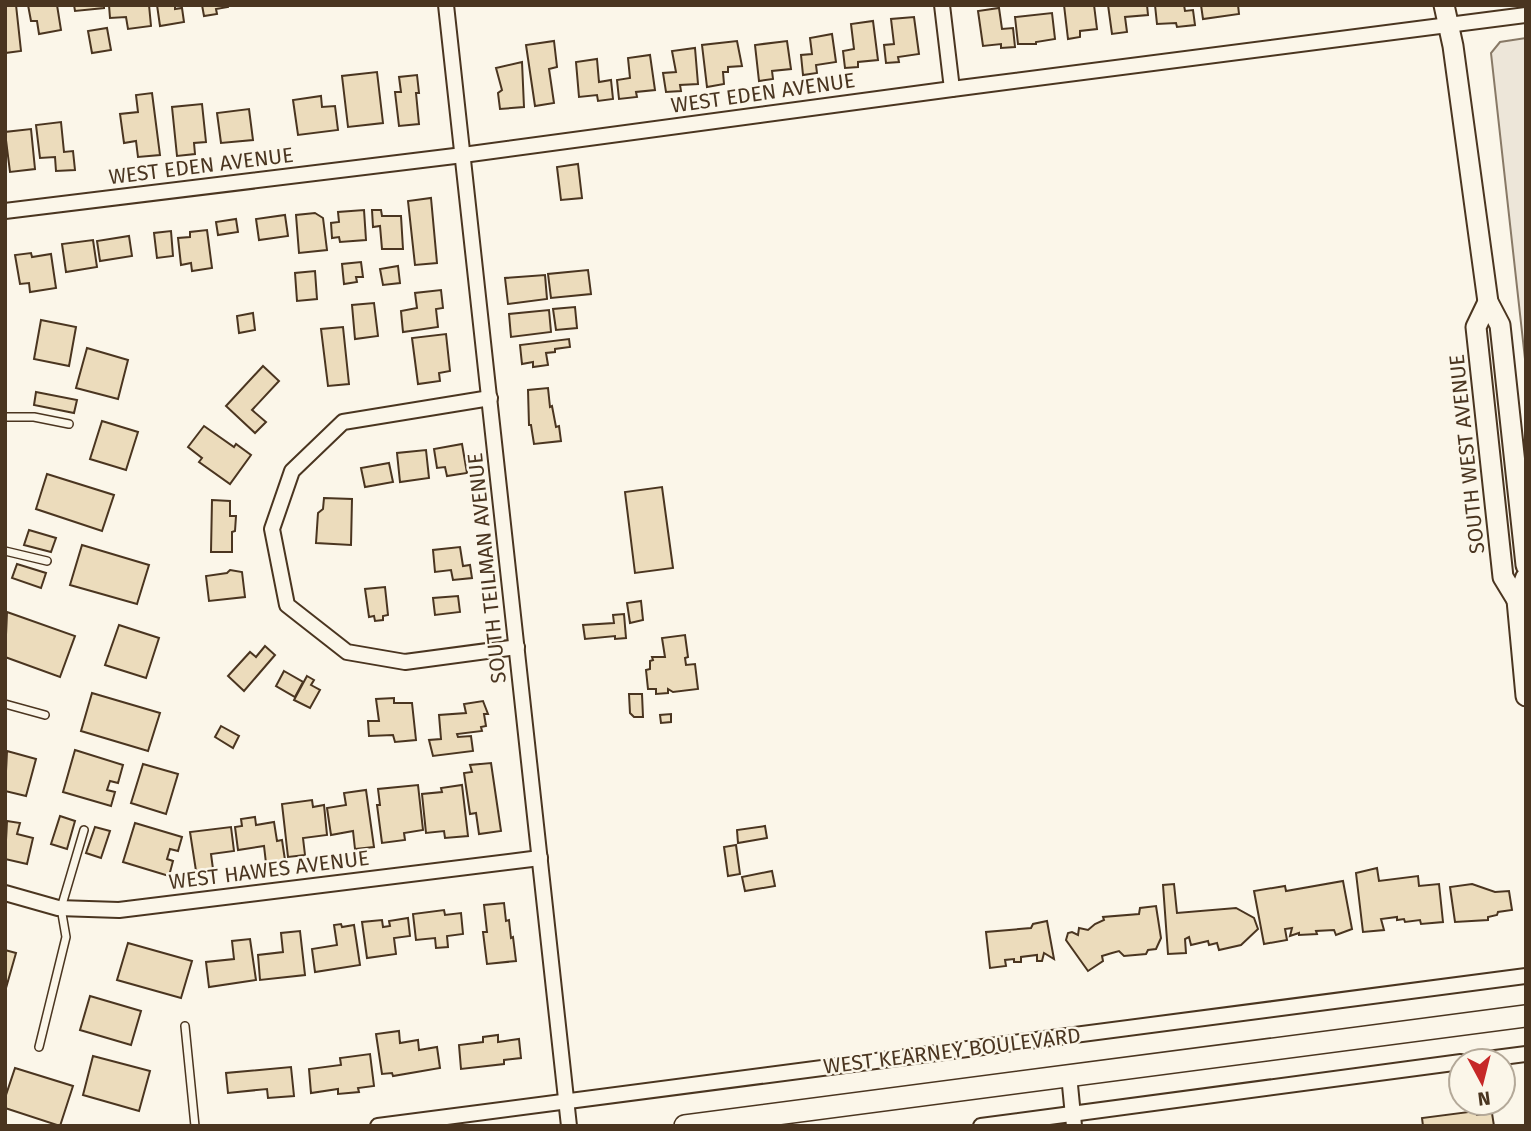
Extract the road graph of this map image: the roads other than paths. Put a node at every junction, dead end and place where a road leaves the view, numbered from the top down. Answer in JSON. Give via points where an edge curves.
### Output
{"nodes":[{"id":1,"x":446,"y":5,"type":"edge"},
{"id":2,"x":942,"y":5,"type":"edge"},
{"id":3,"x":1444,"y":5,"type":"edge"},
{"id":4,"x":1526,"y":15,"type":"edge"},
{"id":5,"x":1448,"y":26,"type":"junction"},
{"id":6,"x":952,"y":89,"type":"junction"},
{"id":7,"x":463,"y":155,"type":"junction"},
{"id":8,"x":5,"y":211,"type":"edge"},
{"id":9,"x":1488,"y":302,"type":"junction"},
{"id":10,"x":490,"y":398,"type":"junction"},
{"id":11,"x":5,"y":417,"type":"edge"},
{"id":12,"x":69,"y":424,"type":"dead end"},
{"id":13,"x":5,"y":551,"type":"edge"},
{"id":14,"x":47,"y":561,"type":"dead end"},
{"id":15,"x":1526,"y":565,"type":"edge"},
{"id":16,"x":1526,"y":578,"type":"edge"},
{"id":17,"x":1517,"y":600,"type":"junction"},
{"id":18,"x":517,"y":647,"type":"junction"},
{"id":19,"x":1526,"y":696,"type":"edge"},
{"id":20,"x":5,"y":704,"type":"edge"},
{"id":21,"x":45,"y":715,"type":"dead end"},
{"id":22,"x":85,"y":830,"type":"dead end"},
{"id":23,"x":540,"y":858,"type":"junction"},
{"id":24,"x":5,"y":893,"type":"edge"},
{"id":25,"x":61,"y":908,"type":"junction"},
{"id":26,"x":1526,"y":976,"type":"edge"},
{"id":27,"x":1526,"y":1016,"type":"edge"},
{"id":28,"x":185,"y":1026,"type":"dead end"},
{"id":29,"x":39,"y":1047,"type":"dead end"},
{"id":30,"x":1447,"y":1064,"type":"edge"},
{"id":31,"x":1069,"y":1075,"type":"junction"},
{"id":32,"x":566,"y":1101,"type":"junction"},
{"id":33,"x":1073,"y":1120,"type":"edge"},
{"id":34,"x":195,"y":1126,"type":"edge"},
{"id":35,"x":378,"y":1126,"type":"edge"},
{"id":36,"x":569,"y":1126,"type":"edge"},
{"id":37,"x":685,"y":1126,"type":"edge"},
{"id":38,"x":981,"y":1126,"type":"edge"}],
"edges":[{"from":1,"to":7,"type":"street","name":"SOUTH TEILMAN AVENUE"},
{"from":2,"to":6,"type":"street"},
{"from":3,"to":5,"type":"street","name":"SOUTH WEST AVENUE"},
{"from":4,"to":5,"type":"street","name":"WEST EDEN AVENUE"},
{"from":5,"to":6,"type":"street","name":"WEST EDEN AVENUE"},
{"from":5,"to":9,"type":"street","name":"SOUTH WEST AVENUE"},
{"from":6,"to":7,"type":"street","name":"WEST EDEN AVENUE"},
{"from":7,"to":8,"type":"street","name":"WEST EDEN AVENUE"},
{"from":7,"to":10,"type":"street","name":"SOUTH TEILMAN AVENUE"},
{"from":9,"to":15,"type":"street","name":"SOUTH WEST AVENUE","via":[[1500,325]]},
{"from":9,"to":17,"type":"street","name":"SOUTH WEST AVENUE","via":[[1476,327],[1503,577]]},
{"from":10,"to":18,"type":"street","name":"SOUTH TEILMAN AVENUE"},
{"from":10,"to":18,"type":"street","via":[[343,422],[292,471],[272,529],[287,605],[346,652],[405,662]]},
{"from":11,"to":12,"type":"lane"},
{"from":13,"to":14,"type":"lane"},
{"from":16,"to":17,"type":"street","name":"SOUTH WEST AVENUE"},
{"from":17,"to":19,"type":"street","name":"SOUTH WEST AVENUE"},
{"from":18,"to":23,"type":"street","name":"SOUTH TEILMAN AVENUE"},
{"from":20,"to":21,"type":"lane"},
{"from":22,"to":25,"type":"lane"},
{"from":23,"to":25,"type":"street","name":"WEST HAWES AVENUE","via":[[119,910]]},
{"from":23,"to":32,"type":"street","name":"SOUTH TEILMAN AVENUE"},
{"from":24,"to":25,"type":"street","name":"WEST HAWES AVENUE"},
{"from":25,"to":29,"type":"lane","via":[[66,937]]},
{"from":26,"to":32,"type":"street","name":"WEST KEARNEY BOULEVARD"},
{"from":27,"to":31,"type":"main road","name":"WEST KEARNEY BOULEVARD"},
{"from":28,"to":34,"type":"lane"},
{"from":30,"to":33,"type":"street"},
{"from":31,"to":33,"type":"street"},
{"from":31,"to":37,"type":"main road","name":"WEST KEARNEY BOULEVARD"},
{"from":32,"to":35,"type":"street","name":"WEST KEARNEY BOULEVARD"},
{"from":32,"to":36,"type":"street","name":"SOUTH TEILMAN AVENUE"},
{"from":33,"to":38,"type":"street"}]}
